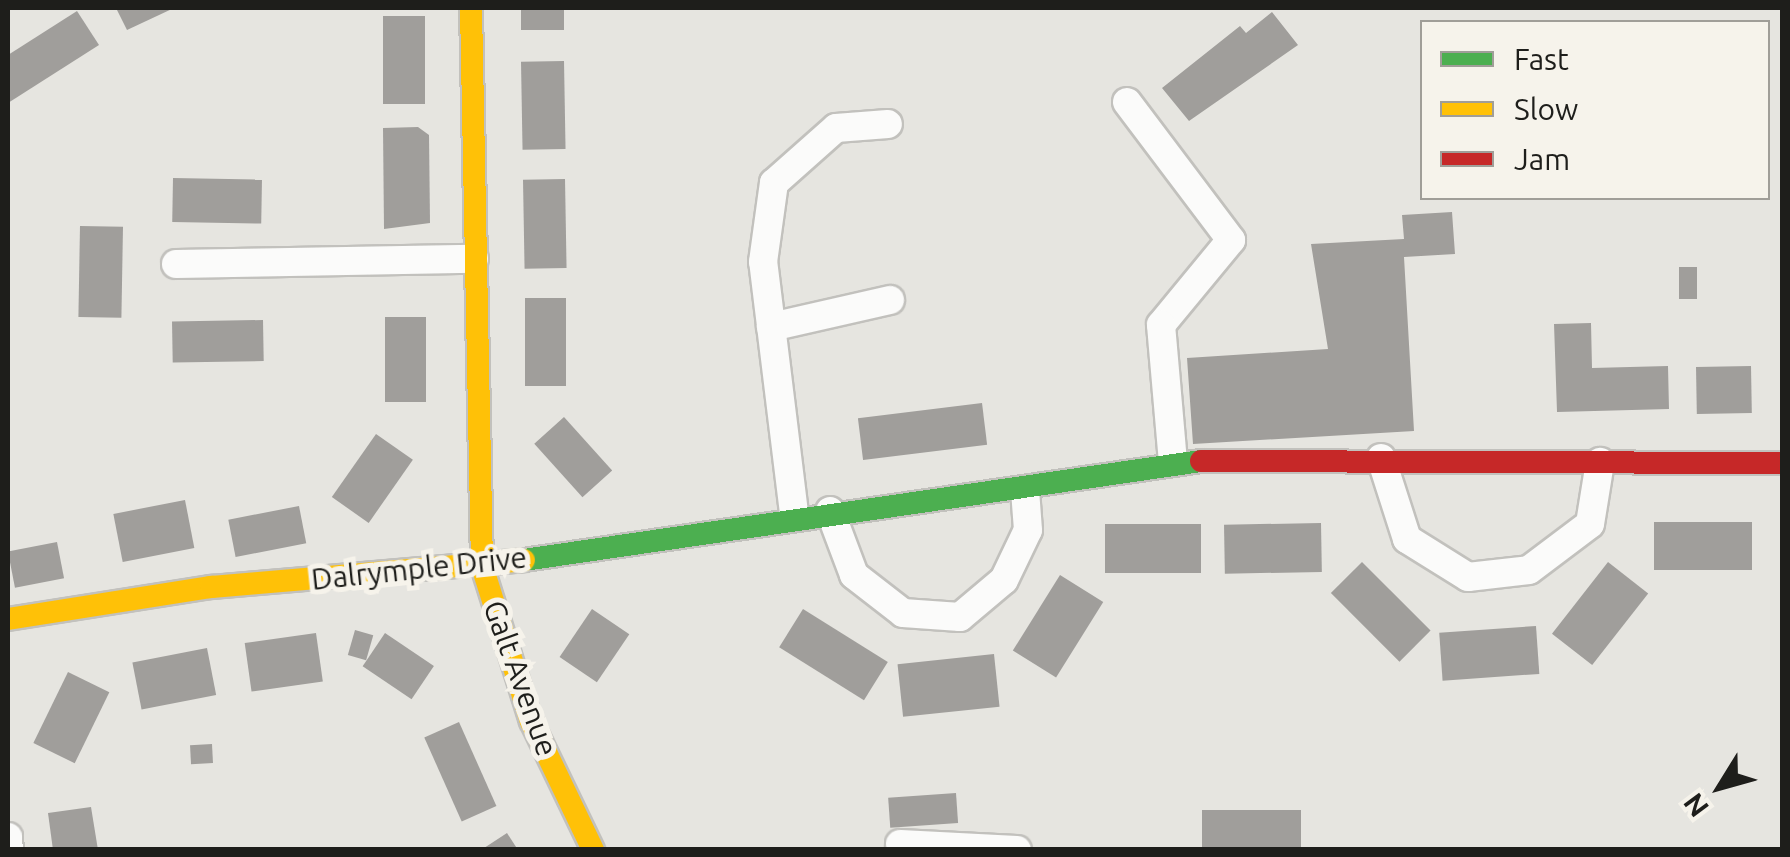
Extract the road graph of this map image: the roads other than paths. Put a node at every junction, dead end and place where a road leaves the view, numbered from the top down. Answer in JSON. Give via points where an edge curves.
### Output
{"nodes":[{"id":1,"x":471,"y":8,"type":"edge"},
{"id":2,"x":1127,"y":102,"type":"dead end"},
{"id":3,"x":888,"y":124,"type":"dead end"},
{"id":4,"x":474,"y":259,"type":"junction"},
{"id":5,"x":176,"y":264,"type":"dead end"},
{"id":6,"x":890,"y":300,"type":"dead end"},
{"id":7,"x":771,"y":328,"type":"junction"},
{"id":8,"x":1380,"y":458,"type":"junction"},
{"id":9,"x":1173,"y":461,"type":"junction"},
{"id":10,"x":1600,"y":462,"type":"junction"},
{"id":11,"x":1782,"y":463,"type":"edge"},
{"id":12,"x":1025,"y":490,"type":"junction"},
{"id":13,"x":830,"y":511,"type":"junction"},
{"id":14,"x":794,"y":513,"type":"junction"},
{"id":15,"x":482,"y":566,"type":"junction"},
{"id":16,"x":8,"y":620,"type":"edge"},
{"id":17,"x":8,"y":837,"type":"edge"},
{"id":18,"x":900,"y":844,"type":"dead end"},
{"id":19,"x":9,"y":850,"type":"edge"},
{"id":20,"x":593,"y":850,"type":"edge"},
{"id":21,"x":1017,"y":850,"type":"edge"}],
"edges":[{"from":1,"to":4,"type":"street","name":"Galt Avenue"},
{"from":2,"to":9,"type":"street","via":[[1231,240],[1161,324]]},
{"from":3,"to":7,"type":"street","via":[[836,128],[774,182],[763,262]]},
{"from":4,"to":5,"type":"street"},
{"from":4,"to":15,"type":"street","name":"Galt Avenue"},
{"from":6,"to":7,"type":"street"},
{"from":7,"to":14,"type":"street"},
{"from":8,"to":9,"type":"street","name":"Dalrymple Drive"},
{"from":8,"to":10,"type":"street","name":"Dalrymple Drive"},
{"from":8,"to":10,"type":"street","via":[[1407,538],[1468,577],[1530,570],[1590,524]]},
{"from":9,"to":12,"type":"street","name":"Dalrymple Drive"},
{"from":10,"to":11,"type":"street","name":"Dalrymple Drive"},
{"from":12,"to":13,"type":"street","name":"Dalrymple Drive"},
{"from":12,"to":13,"type":"street","via":[[1028,530],[1004,580],[960,617],[902,613],[854,575]]},
{"from":13,"to":14,"type":"street","name":"Dalrymple Drive"},
{"from":14,"to":15,"type":"street","name":"Dalrymple Drive"},
{"from":15,"to":16,"type":"street","name":"Dalrymple Drive","via":[[212,587]]},
{"from":15,"to":20,"type":"street","name":"Galt Avenue","via":[[530,721]]},
{"from":17,"to":19,"type":"street"},
{"from":18,"to":21,"type":"street"}]}
